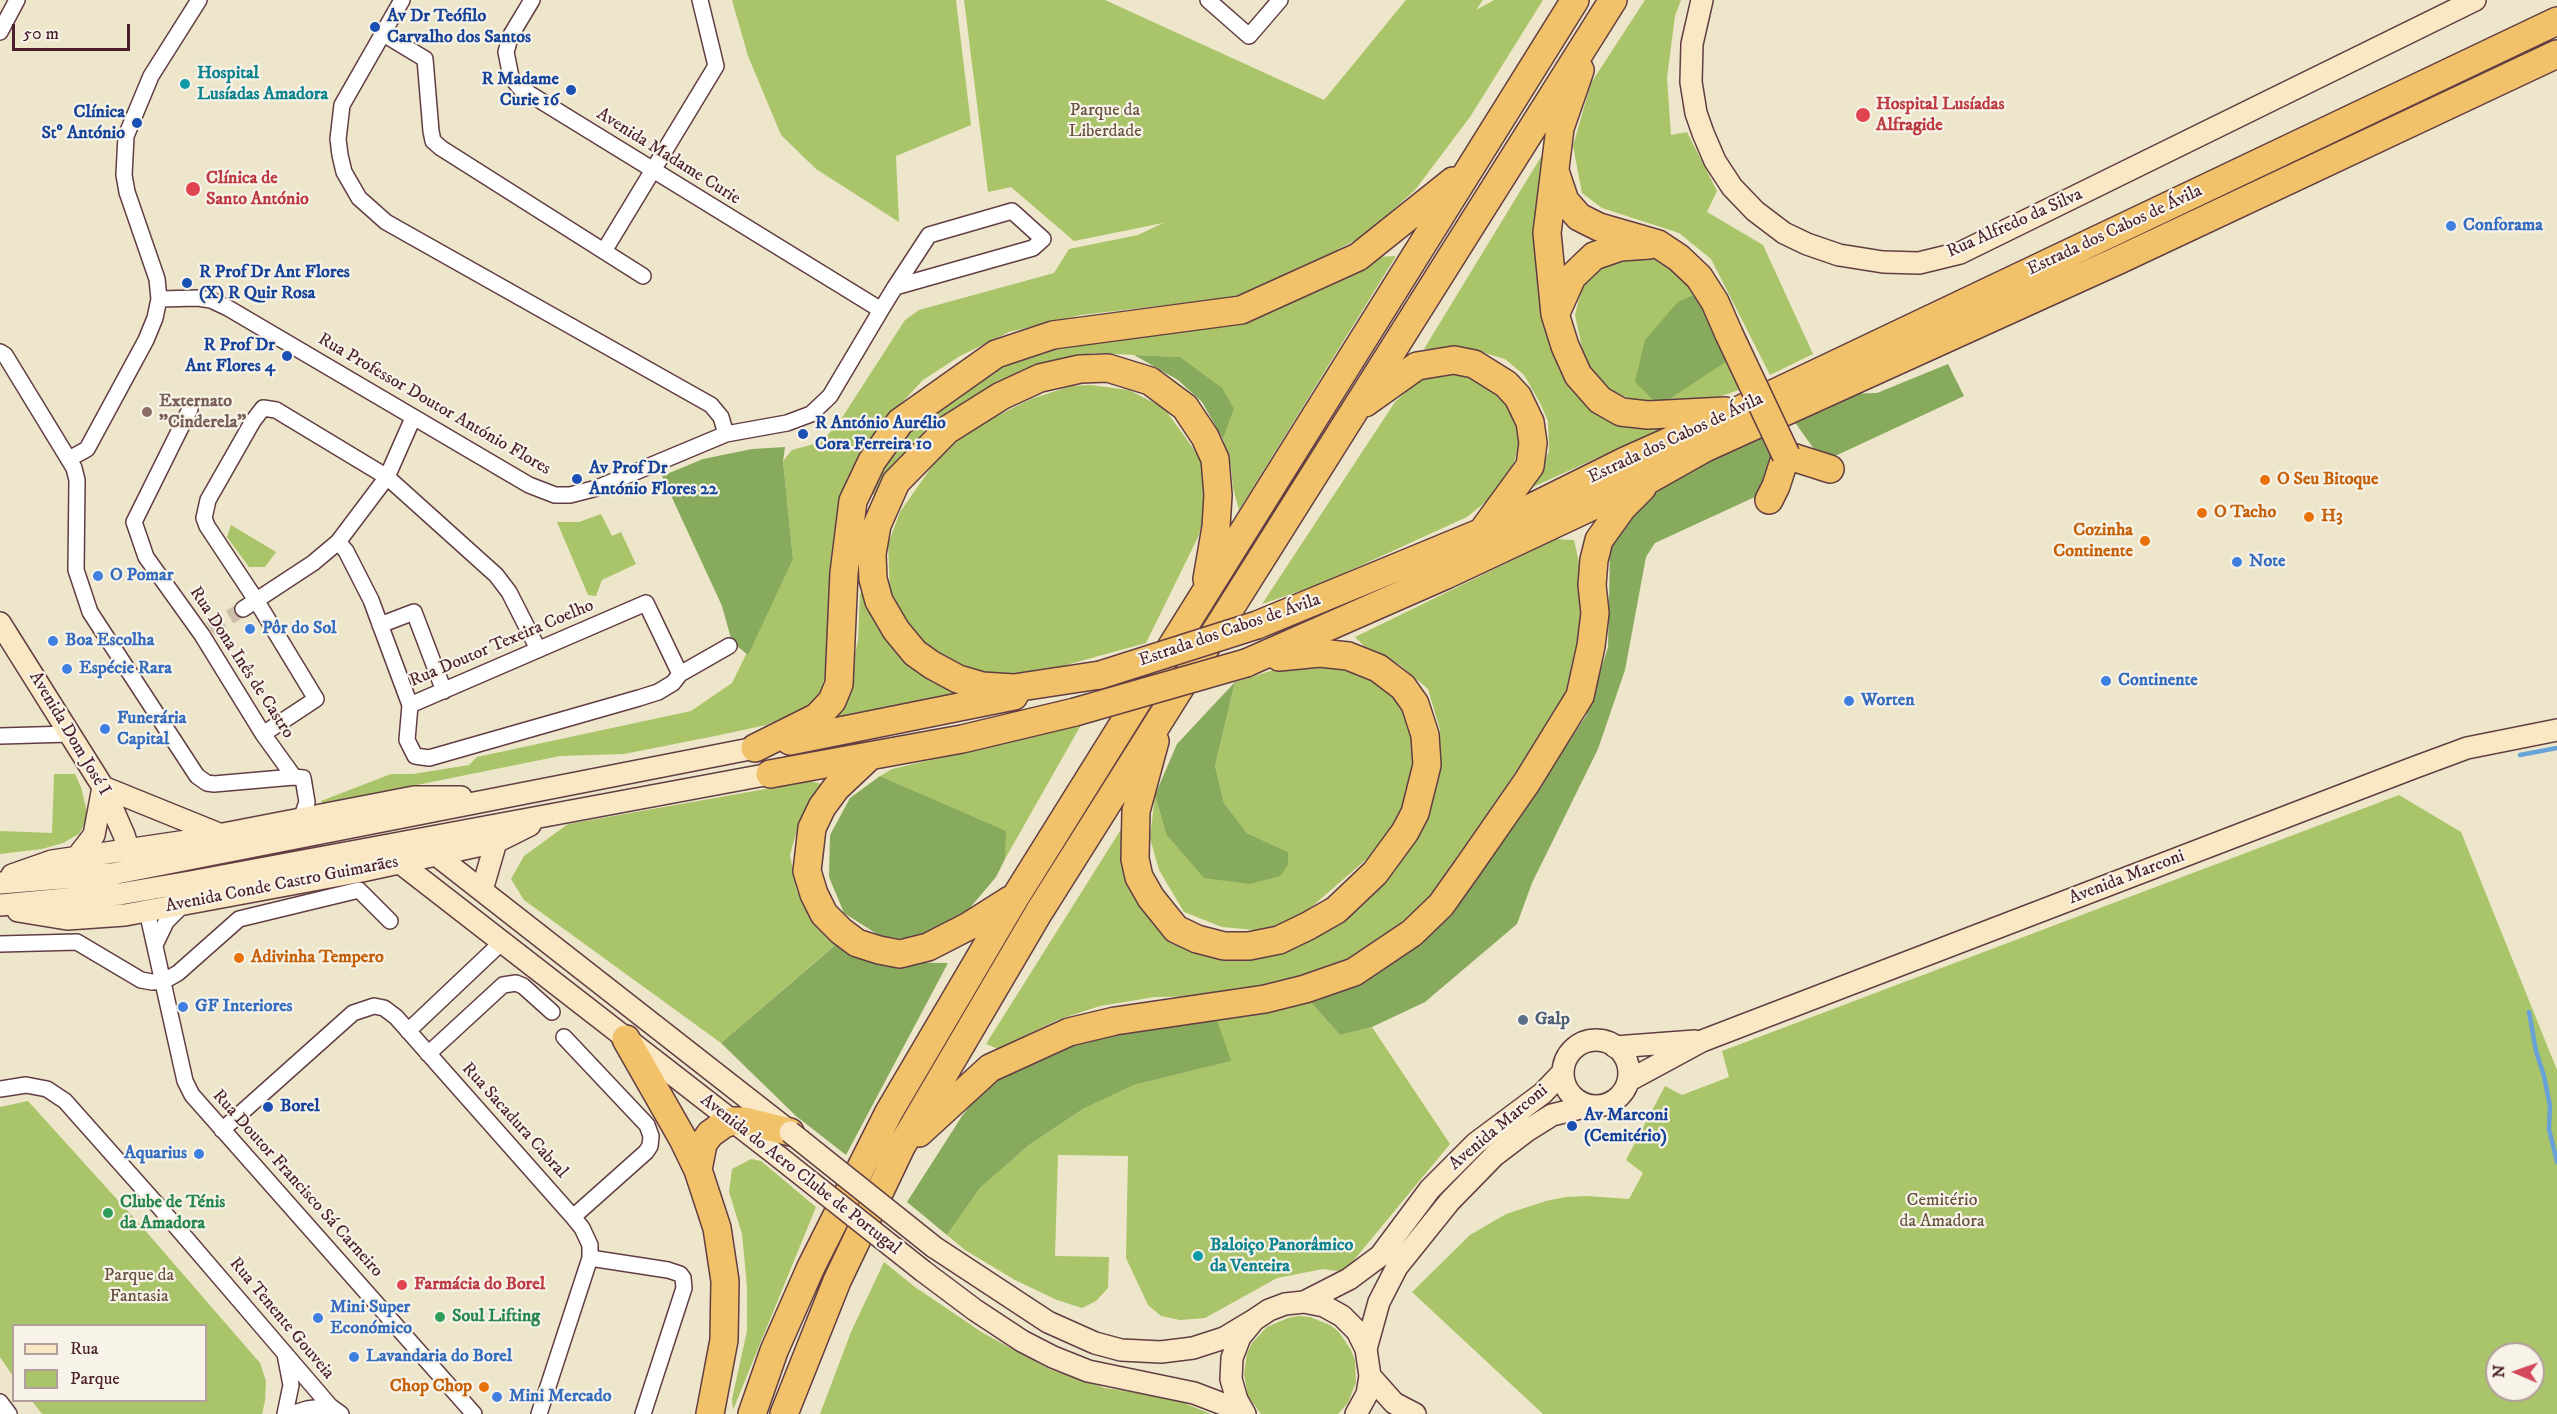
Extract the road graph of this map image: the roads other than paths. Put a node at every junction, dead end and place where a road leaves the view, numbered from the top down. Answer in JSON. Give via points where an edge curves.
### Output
{"nodes":[{"id":1,"x":17,"y":0,"type":"edge"},
{"id":2,"x":199,"y":0,"type":"edge"},
{"id":3,"x":402,"y":0,"type":"edge"},
{"id":4,"x":532,"y":0,"type":"edge"},
{"id":5,"x":700,"y":0,"type":"edge"},
{"id":6,"x":1208,"y":0,"type":"edge"},
{"id":7,"x":1280,"y":0,"type":"edge"},
{"id":8,"x":1575,"y":0,"type":"edge"},
{"id":9,"x":1613,"y":0,"type":"edge"},
{"id":10,"x":1702,"y":0,"type":"edge"},
{"id":11,"x":2475,"y":0,"type":"edge"},
{"id":12,"x":2557,"y":21,"type":"edge"},
{"id":13,"x":0,"y":32,"type":"edge"},
{"id":14,"x":1593,"y":32,"type":"junction"},
{"id":15,"x":382,"y":33,"type":"junction"},
{"id":16,"x":2557,"y":54,"type":"edge"},
{"id":17,"x":1554,"y":167,"type":"junction"},
{"id":18,"x":1468,"y":169,"type":"junction"},
{"id":19,"x":652,"y":170,"type":"junction"},
{"id":20,"x":1658,"y":244,"type":"junction"},
{"id":21,"x":604,"y":252,"type":"junction"},
{"id":22,"x":643,"y":276,"type":"dead end"},
{"id":23,"x":895,"y":287,"type":"junction"},
{"id":24,"x":159,"y":300,"type":"junction"},
{"id":25,"x":881,"y":310,"type":"junction"},
{"id":26,"x":1555,"y":314,"type":"junction"},
{"id":27,"x":0,"y":352,"type":"edge"},
{"id":28,"x":190,"y":409,"type":"dead end"},
{"id":29,"x":1354,"y":410,"type":"junction"},
{"id":30,"x":1739,"y":410,"type":"junction"},
{"id":31,"x":413,"y":418,"type":"junction"},
{"id":32,"x":726,"y":434,"type":"junction"},
{"id":33,"x":1786,"y":455,"type":"junction"},
{"id":34,"x":69,"y":459,"type":"junction"},
{"id":35,"x":1830,"y":469,"type":"dead end"},
{"id":36,"x":387,"y":477,"type":"junction"},
{"id":37,"x":1650,"y":479,"type":"junction"},
{"id":38,"x":1768,"y":500,"type":"dead end"},
{"id":39,"x":1482,"y":532,"type":"junction"},
{"id":40,"x":338,"y":542,"type":"junction"},
{"id":41,"x":1204,"y":591,"type":"junction"},
{"id":42,"x":256,"y":600,"type":"junction"},
{"id":43,"x":243,"y":609,"type":"tunnel mouth"},
{"id":44,"x":0,"y":623,"type":"edge"},
{"id":45,"x":380,"y":625,"type":"junction"},
{"id":46,"x":729,"y":646,"type":"dead end"},
{"id":47,"x":538,"y":649,"type":"junction"},
{"id":48,"x":1246,"y":663,"type":"junction"},
{"id":49,"x":680,"y":674,"type":"junction"},
{"id":50,"x":1100,"y":675,"type":"junction"},
{"id":51,"x":444,"y":691,"type":"junction"},
{"id":52,"x":410,"y":705,"type":"junction"},
{"id":53,"x":1162,"y":714,"type":"junction"},
{"id":54,"x":2557,"y":730,"type":"edge"},
{"id":55,"x":263,"y":734,"type":"junction"},
{"id":56,"x":70,"y":735,"type":"junction"},
{"id":57,"x":0,"y":736,"type":"edge"},
{"id":58,"x":755,"y":748,"type":"junction"},
{"id":59,"x":870,"y":756,"type":"junction"},
{"id":60,"x":770,"y":774,"type":"joint"},
{"id":61,"x":294,"y":777,"type":"junction"},
{"id":62,"x":103,"y":787,"type":"junction"},
{"id":63,"x":507,"y":796,"type":"junction"},
{"id":64,"x":377,"y":804,"type":"junction"},
{"id":65,"x":558,"y":812,"type":"junction"},
{"id":66,"x":301,"y":819,"type":"junction"},
{"id":67,"x":393,"y":819,"type":"junction"},
{"id":68,"x":220,"y":834,"type":"junction"},
{"id":69,"x":416,"y":839,"type":"junction"},
{"id":70,"x":495,"y":842,"type":"junction"},
{"id":71,"x":386,"y":845,"type":"junction"},
{"id":72,"x":435,"y":854,"type":"junction"},
{"id":73,"x":77,"y":857,"type":"junction"},
{"id":74,"x":389,"y":864,"type":"junction"},
{"id":75,"x":135,"y":870,"type":"junction"},
{"id":76,"x":0,"y":881,"type":"edge"},
{"id":77,"x":482,"y":890,"type":"junction"},
{"id":78,"x":1016,"y":896,"type":"junction"},
{"id":79,"x":183,"y":905,"type":"junction"},
{"id":80,"x":0,"y":906,"type":"edge"},
{"id":81,"x":138,"y":912,"type":"junction"},
{"id":82,"x":519,"y":920,"type":"junction"},
{"id":83,"x":390,"y":921,"type":"dead end"},
{"id":84,"x":502,"y":942,"type":"junction"},
{"id":85,"x":0,"y":944,"type":"edge"},
{"id":86,"x":156,"y":945,"type":"junction"},
{"id":87,"x":164,"y":981,"type":"junction"},
{"id":88,"x":552,"y":1012,"type":"dead end"},
{"id":89,"x":408,"y":1031,"type":"junction"},
{"id":90,"x":564,"y":1037,"type":"dead end"},
{"id":91,"x":626,"y":1039,"type":"junction"},
{"id":92,"x":1702,"y":1041,"type":"junction"},
{"id":93,"x":1615,"y":1047,"type":"junction"},
{"id":94,"x":428,"y":1054,"type":"junction"},
{"id":95,"x":1563,"y":1072,"type":"junction"},
{"id":96,"x":1628,"y":1081,"type":"junction"},
{"id":97,"x":0,"y":1089,"type":"edge"},
{"id":98,"x":1588,"y":1106,"type":"junction"},
{"id":99,"x":733,"y":1121,"type":"junction"},
{"id":100,"x":222,"y":1130,"type":"junction"},
{"id":101,"x":790,"y":1132,"type":"junction"},
{"id":102,"x":901,"y":1147,"type":"junction"},
{"id":103,"x":698,"y":1170,"type":"junction"},
{"id":104,"x":573,"y":1217,"type":"junction"},
{"id":105,"x":590,"y":1258,"type":"junction"},
{"id":106,"x":1304,"y":1302,"type":"junction"},
{"id":107,"x":1254,"y":1320,"type":"junction"},
{"id":108,"x":282,"y":1349,"type":"junction"},
{"id":109,"x":1366,"y":1349,"type":"junction"},
{"id":110,"x":1370,"y":1376,"type":"junction"},
{"id":111,"x":0,"y":1402,"type":"edge"},
{"id":112,"x":336,"y":1410,"type":"edge"},
{"id":113,"x":9,"y":1414,"type":"edge"},
{"id":114,"x":285,"y":1414,"type":"edge"},
{"id":115,"x":291,"y":1414,"type":"edge"},
{"id":116,"x":474,"y":1414,"type":"edge"},
{"id":117,"x":539,"y":1414,"type":"edge"},
{"id":118,"x":643,"y":1414,"type":"edge"},
{"id":119,"x":710,"y":1414,"type":"edge"},
{"id":120,"x":752,"y":1414,"type":"edge"},
{"id":121,"x":784,"y":1414,"type":"edge"},
{"id":122,"x":1241,"y":1414,"type":"edge"},
{"id":123,"x":1245,"y":1414,"type":"edge"},
{"id":124,"x":1356,"y":1414,"type":"edge"},
{"id":125,"x":1415,"y":1414,"type":"edge"}],
"edges":[{"from":1,"to":13,"type":"street"},
{"from":2,"to":24,"type":"street","via":[[152,76],[124,148],[127,192],[157,279]]},
{"from":3,"to":15,"type":"street"},
{"from":4,"to":19,"type":"street","name":"Avenida Madame Curie","via":[[511,35],[506,52],[511,77],[520,88]]},
{"from":5,"to":19,"type":"street","via":[[716,66]]},
{"from":6,"to":7,"type":"street","via":[[1249,36]]},
{"from":8,"to":18,"type":"highway"},
{"from":9,"to":14,"type":"highway"},
{"from":10,"to":11,"type":"street","name":"Rua Alfredo da Silva","via":[[1692,44],[1693,92],[1703,133],[1732,187],[1776,228],[1807,244],[1839,255],[1919,263],[1960,253]]},
{"from":12,"to":30,"type":"highway","name":"Estrada dos Cabos de Ávila"},
{"from":14,"to":17,"type":"highway","via":[[1560,128]]},
{"from":14,"to":29,"type":"highway"},
{"from":15,"to":21,"type":"street","via":[[425,59],[433,141]]},
{"from":15,"to":32,"type":"street","via":[[351,86],[339,119],[339,155],[359,198],[386,222],[711,405],[722,417]]},
{"from":16,"to":37,"type":"highway","name":"Estrada dos Cabos de Ávila","via":[[2119,260],[1705,448]]},
{"from":17,"to":20,"type":"highway","via":[[1565,201],[1579,217]]},
{"from":17,"to":26,"type":"highway","via":[[1547,233]]},
{"from":18,"to":41,"type":"highway"},
{"from":18,"to":58,"type":"highway","via":[[1358,257],[1241,310],[1053,335],[996,354],[900,422],[872,461],[853,501],[844,573],[839,684],[832,701],[817,717]]},
{"from":19,"to":21,"type":"street"},
{"from":19,"to":25,"type":"street","name":"Avenida Madame Curie"},
{"from":20,"to":26,"type":"highway","via":[[1620,248],[1594,256],[1572,277]]},
{"from":20,"to":33,"type":"highway","bridge":true,"via":[[1699,277],[1715,302]]},
{"from":21,"to":22,"type":"street"},
{"from":23,"to":23,"type":"street","name":"Rua Professor Doutor António Flores","via":[[1034,248],[1043,239],[1012,211],[929,235]]},
{"from":23,"to":25,"type":"street","name":"Rua Professor Doutor António Flores"},
{"from":24,"to":31,"type":"street","name":"Rua Professor Doutor António Flores","via":[[211,300]]},
{"from":24,"to":34,"type":"street","via":[[147,340],[87,449]]},
{"from":25,"to":32,"type":"street","name":"Rua Professor Doutor António Flores","via":[[830,396],[816,411],[798,420]]},
{"from":26,"to":30,"type":"highway","via":[[1578,375],[1600,400],[1621,412],[1648,415]]},
{"from":27,"to":34,"type":"street"},
{"from":28,"to":55,"type":"street","name":"Rua Dona Inês de Castro","via":[[134,522],[146,557],[206,632]]},
{"from":29,"to":39,"type":"highway","via":[[1417,366],[1454,360],[1474,364],[1506,384],[1518,397],[1530,423],[1532,455],[1530,466]]},
{"from":29,"to":53,"type":"highway"},
{"from":30,"to":39,"type":"highway","name":"Estrada dos Cabos de Ávila"},
{"from":31,"to":32,"type":"street","name":"Rua Professor Doutor António Flores","via":[[529,485],[555,495],[597,488]]},
{"from":31,"to":36,"type":"street"},
{"from":33,"to":35,"type":"highway"},
{"from":33,"to":38,"type":"highway"},
{"from":34,"to":61,"type":"street","via":[[77,480],[76,570],[82,594],[193,770],[207,783],[214,784]]},
{"from":36,"to":40,"type":"street"},
{"from":36,"to":42,"type":"street","via":[[276,410],[258,412],[208,500],[204,518]]},
{"from":36,"to":47,"type":"street","via":[[496,575],[509,591]]},
{"from":37,"to":48,"type":"highway","name":"Estrada dos Cabos de Ávila"},
{"from":37,"to":102,"type":"highway","via":[[1599,540],[1593,569],[1595,613],[1591,646],[1580,696],[1468,867],[1441,905],[1412,933],[1354,972],[1305,989],[1069,1032],[990,1068]]},
{"from":39,"to":50,"type":"highway","name":"Estrada dos Cabos de Ávila","bridge":true,"via":[[1257,625]]},
{"from":40,"to":42,"type":"street"},
{"from":40,"to":45,"type":"street","via":[[371,600]]},
{"from":41,"to":50,"type":"highway","via":[[1216,526],[1215,459],[1185,407],[1150,381],[1108,368],[1080,369],[1040,378],[947,430],[896,482],[877,525],[873,579],[879,601],[896,630],[915,653],[932,665],[982,686],[1014,688]]},
{"from":41,"to":78,"type":"highway"},
{"from":42,"to":43,"type":"street"},
{"from":42,"to":55,"type":"street","via":[[316,699]]},
{"from":44,"to":56,"type":"street","name":"Avenida Dom José I"},
{"from":45,"to":51,"type":"street","via":[[414,612]]},
{"from":45,"to":52,"type":"street"},
{"from":46,"to":49,"type":"street","name":"Rua Doutor Texeira Coelho"},
{"from":47,"to":49,"type":"street","name":"Rua Doutor Texeira Coelho","via":[[646,603]]},
{"from":47,"to":51,"type":"street","name":"Rua Doutor Texeira Coelho"},
{"from":48,"to":53,"type":"highway","via":[[1300,654],[1348,656],[1378,668],[1403,687],[1415,704],[1425,735],[1427,765],[1415,813],[1375,873],[1336,909],[1279,940],[1249,946],[1224,946],[1176,929],[1151,898],[1139,877],[1135,859],[1136,811]]},
{"from":48,"to":59,"type":"highway","name":"Estrada dos Cabos de Ávila","bridge":true,"via":[[1075,712]]},
{"from":49,"to":52,"type":"street","name":"Rua Doutor Texeira Coelho","via":[[673,683],[649,695],[429,758],[415,756],[406,740]]},
{"from":50,"to":58,"type":"highway","name":"Estrada dos Cabos de Ávila","via":[[984,703]]},
{"from":51,"to":52,"type":"street","name":"Rua Doutor Texeira Coelho"},
{"from":53,"to":102,"type":"highway","via":[[1039,912]]},
{"from":54,"to":92,"type":"street","name":"Avenida Marconi","via":[[2467,748]]},
{"from":55,"to":61,"type":"street","name":"Rua Dona Inês de Castro"},
{"from":56,"to":57,"type":"street"},
{"from":56,"to":62,"type":"street","name":"Avenida Dom José I"},
{"from":58,"to":63,"type":"street","name":"Avenida Conde Castro Guimarães"},
{"from":59,"to":60,"type":"highway","name":"Estrada dos Cabos de Ávila"},
{"from":59,"to":78,"type":"highway","via":[[836,788],[812,828],[807,871],[824,914],[841,931],[857,943],[900,954],[928,947]]},
{"from":60,"to":65,"type":"street","name":"Avenida Conde Castro Guimarães"},
{"from":61,"to":66,"type":"street","name":"Rua Dona Inês de Castro","via":[[303,778],[307,802]]},
{"from":62,"to":68,"type":"street"},
{"from":62,"to":73,"type":"street","via":[[94,835]]},
{"from":62,"to":75,"type":"street","name":"Avenida Dom José I"},
{"from":63,"to":64,"type":"street","name":"Avenida Conde Castro Guimarães","via":[[414,797]]},
{"from":63,"to":67,"type":"street","name":"Avenida Conde Castro Guimarães"},
{"from":64,"to":66,"type":"street","name":"Avenida Conde Castro Guimarães"},
{"from":64,"to":67,"type":"street","name":"Avenida do Aero Clube de Portugal"},
{"from":65,"to":69,"type":"street","name":"Avenida Conde Castro Guimarães"},
{"from":65,"to":70,"type":"street","name":"Avenida Conde Castro Guimarães"},
{"from":66,"to":68,"type":"street","name":"Avenida Conde Castro Guimarães"},
{"from":67,"to":69,"type":"street","name":"Avenida do Aero Clube de Portugal"},
{"from":67,"to":71,"type":"street"},
{"from":67,"to":75,"type":"street","name":"Avenida Conde Castro Guimarães"},
{"from":68,"to":75,"type":"street","name":"Avenida Conde Castro Guimarães"},
{"from":69,"to":71,"type":"street","name":"Avenida Conde Castro Guimarães"},
{"from":69,"to":72,"type":"street","name":"Avenida do Aero Clube de Portugal"},
{"from":70,"to":72,"type":"street","name":"Avenida Conde Castro Guimarães"},
{"from":70,"to":77,"type":"street"},
{"from":71,"to":74,"type":"street"},
{"from":71,"to":75,"type":"street","name":"Avenida Conde Castro Guimarães"},
{"from":72,"to":74,"type":"street","name":"Avenida Conde Castro Guimarães"},
{"from":72,"to":77,"type":"street","name":"Avenida do Aero Clube de Portugal"},
{"from":73,"to":75,"type":"street","name":"Avenida Conde Castro Guimarães"},
{"from":73,"to":76,"type":"street","name":"Avenida Conde Castro Guimarães","via":[[52,861]]},
{"from":74,"to":79,"type":"street","name":"Avenida Conde Castro Guimarães"},
{"from":74,"to":84,"type":"street","name":"Avenida do Aero Clube de Portugal"},
{"from":75,"to":76,"type":"street","name":"Avenida Conde Castro Guimarães"},
{"from":75,"to":80,"type":"street","name":"Avenida Conde Castro Guimarães","via":[[120,894]]},
{"from":75,"to":81,"type":"street","name":"Avenida Dom José I"},
{"from":77,"to":82,"type":"street","name":"Avenida do Aero Clube de Portugal"},
{"from":78,"to":120,"type":"highway","via":[[889,1112],[811,1267],[774,1351]]},
{"from":79,"to":81,"type":"street","name":"Avenida Conde Castro Guimarães"},
{"from":79,"to":86,"type":"street","via":[[166,922]]},
{"from":80,"to":81,"type":"street","name":"Avenida Conde Castro Guimarães","via":[[67,919]]},
{"from":81,"to":86,"type":"street","name":"Rua Doutor Francisco Sá Carneiro"},
{"from":82,"to":84,"type":"street"},
{"from":82,"to":101,"type":"street","name":"Avenida do Aero Clube de Portugal"},
{"from":83,"to":87,"type":"street","name":"Avenida Conde Castro Guimarães","via":[[358,890],[239,919]]},
{"from":84,"to":89,"type":"street"},
{"from":84,"to":91,"type":"street","name":"Avenida do Aero Clube de Portugal"},
{"from":85,"to":87,"type":"street","via":[[77,942],[141,980]]},
{"from":86,"to":87,"type":"street","name":"Rua Doutor Francisco Sá Carneiro"},
{"from":87,"to":100,"type":"street","name":"Rua Doutor Francisco Sá Carneiro","via":[[185,1081]]},
{"from":88,"to":94,"type":"street","via":[[523,986],[503,985]]},
{"from":89,"to":94,"type":"street","name":"Rua Sacadura Cabral"},
{"from":89,"to":100,"type":"street","name":"Rua Sacadura Cabral","via":[[384,1008],[374,1006],[353,1013]]},
{"from":90,"to":104,"type":"street","via":[[647,1125],[651,1136],[646,1152]]},
{"from":91,"to":99,"type":"street","name":"Avenida do Aero Clube de Portugal"},
{"from":91,"to":103,"type":"highway"},
{"from":92,"to":93,"type":"street","name":"Avenida Marconi"},
{"from":92,"to":96,"type":"street","name":"Avenida Marconi"},
{"from":93,"to":95,"type":"street","via":[[1604,1041],[1583,1043],[1568,1056]]},
{"from":93,"to":96,"type":"street","via":[[1627,1062]]},
{"from":94,"to":104,"type":"street","name":"Rua Sacadura Cabral"},
{"from":95,"to":98,"type":"street","via":[[1571,1096]]},
{"from":95,"to":106,"type":"street","name":"Avenida Marconi","via":[[1543,1093],[1468,1151],[1430,1190],[1380,1256],[1349,1279]]},
{"from":96,"to":98,"type":"street","via":[[1617,1099]]},
{"from":97,"to":108,"type":"street","name":"Rua Tenente Gouveia","via":[[26,1085],[47,1089],[61,1098]]},
{"from":98,"to":109,"type":"street","name":"Avenida Marconi","via":[[1552,1115],[1528,1130],[1494,1156],[1450,1201],[1397,1267],[1379,1302]]},
{"from":99,"to":101,"type":"highway"},
{"from":99,"to":103,"type":"highway","via":[[707,1138]]},
{"from":99,"to":122,"type":"street","name":"Avenida do Aero Clube de Portugal","bridge":true,"via":[[923,1271],[1022,1341],[1088,1371],[1194,1393]]},
{"from":100,"to":116,"type":"street","name":"Rua Doutor Francisco Sá Carneiro"},
{"from":101,"to":107,"type":"street","name":"Avenida do Aero Clube de Portugal","bridge":true,"via":[[934,1247],[1048,1322],[1095,1343],[1121,1350],[1161,1352],[1193,1348],[1224,1338]]},
{"from":102,"to":121,"type":"highway","via":[[837,1281]]},
{"from":103,"to":119,"type":"highway","via":[[717,1228],[725,1281],[724,1340]]},
{"from":104,"to":105,"type":"street","name":"Rua Sacadura Cabral","via":[[587,1238]]},
{"from":105,"to":117,"type":"street"},
{"from":105,"to":118,"type":"street","via":[[668,1270],[683,1278],[684,1288]]},
{"from":106,"to":107,"type":"street","name":"Avenida do Aero Clube de Portugal","via":[[1285,1304]]},
{"from":106,"to":109,"type":"street","via":[[1324,1306],[1342,1316],[1357,1330]]},
{"from":107,"to":123,"type":"street","via":[[1240,1337],[1232,1358],[1231,1379]]},
{"from":108,"to":112,"type":"street","name":"Rua Tenente Gouveia"},
{"from":108,"to":114,"type":"street","via":[[291,1385]]},
{"from":109,"to":110,"type":"street"},
{"from":110,"to":124,"type":"street"},
{"from":110,"to":125,"type":"street","via":[[1394,1403]]},
{"from":111,"to":113,"type":"street"},
{"from":112,"to":115,"type":"street","via":[[307,1408]]}]}
